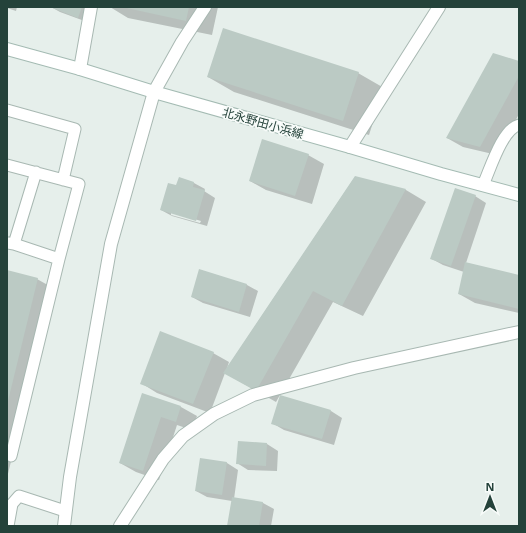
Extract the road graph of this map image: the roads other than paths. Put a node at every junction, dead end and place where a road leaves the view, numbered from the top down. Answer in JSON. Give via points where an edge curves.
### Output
{"nodes":[{"id":1,"x":91,"y":7,"type":"edge"},
{"id":2,"x":205,"y":7,"type":"edge"},
{"id":3,"x":439,"y":7,"type":"edge"},
{"id":4,"x":7,"y":49,"type":"edge"},
{"id":5,"x":80,"y":69,"type":"junction"},
{"id":6,"x":154,"y":92,"type":"junction"},
{"id":7,"x":7,"y":110,"type":"edge"},
{"id":8,"x":519,"y":125,"type":"edge"},
{"id":9,"x":350,"y":147,"type":"junction"},
{"id":10,"x":7,"y":165,"type":"edge"},
{"id":11,"x":36,"y":172,"type":"junction"},
{"id":12,"x":63,"y":180,"type":"junction"},
{"id":13,"x":483,"y":185,"type":"junction"},
{"id":14,"x":519,"y":195,"type":"edge"},
{"id":15,"x":10,"y":243,"type":"edge"},
{"id":16,"x":59,"y":259,"type":"junction"},
{"id":17,"x":519,"y":332,"type":"edge"},
{"id":18,"x":11,"y":456,"type":"dead end"},
{"id":19,"x":66,"y":511,"type":"junction"},
{"id":20,"x":8,"y":526,"type":"edge"},
{"id":21,"x":64,"y":526,"type":"edge"},
{"id":22,"x":120,"y":526,"type":"edge"}],
"edges":[{"from":1,"to":5,"type":"street"},
{"from":2,"to":6,"type":"street"},
{"from":3,"to":9,"type":"street"},
{"from":4,"to":5,"type":"street","name":"北永野田小浜線"},
{"from":5,"to":6,"type":"street","name":"北永野田小浜線"},
{"from":6,"to":9,"type":"street","name":"北永野田小浜線"},
{"from":6,"to":19,"type":"street","via":[[111,244]]},
{"from":7,"to":12,"type":"lane","via":[[76,129]]},
{"from":8,"to":13,"type":"lane","via":[[515,126],[501,143]]},
{"from":9,"to":13,"type":"street","name":"北永野田小浜線"},
{"from":10,"to":11,"type":"lane"},
{"from":11,"to":12,"type":"lane"},
{"from":11,"to":15,"type":"lane"},
{"from":12,"to":16,"type":"lane","via":[[79,184]]},
{"from":13,"to":14,"type":"street","name":"北永野田小浜線"},
{"from":15,"to":16,"type":"lane"},
{"from":16,"to":18,"type":"lane"},
{"from":17,"to":22,"type":"street","via":[[354,368],[253,395],[214,414],[183,436],[163,459]]},
{"from":19,"to":20,"type":"lane","via":[[19,496],[12,504]]},
{"from":19,"to":21,"type":"street"}]}
